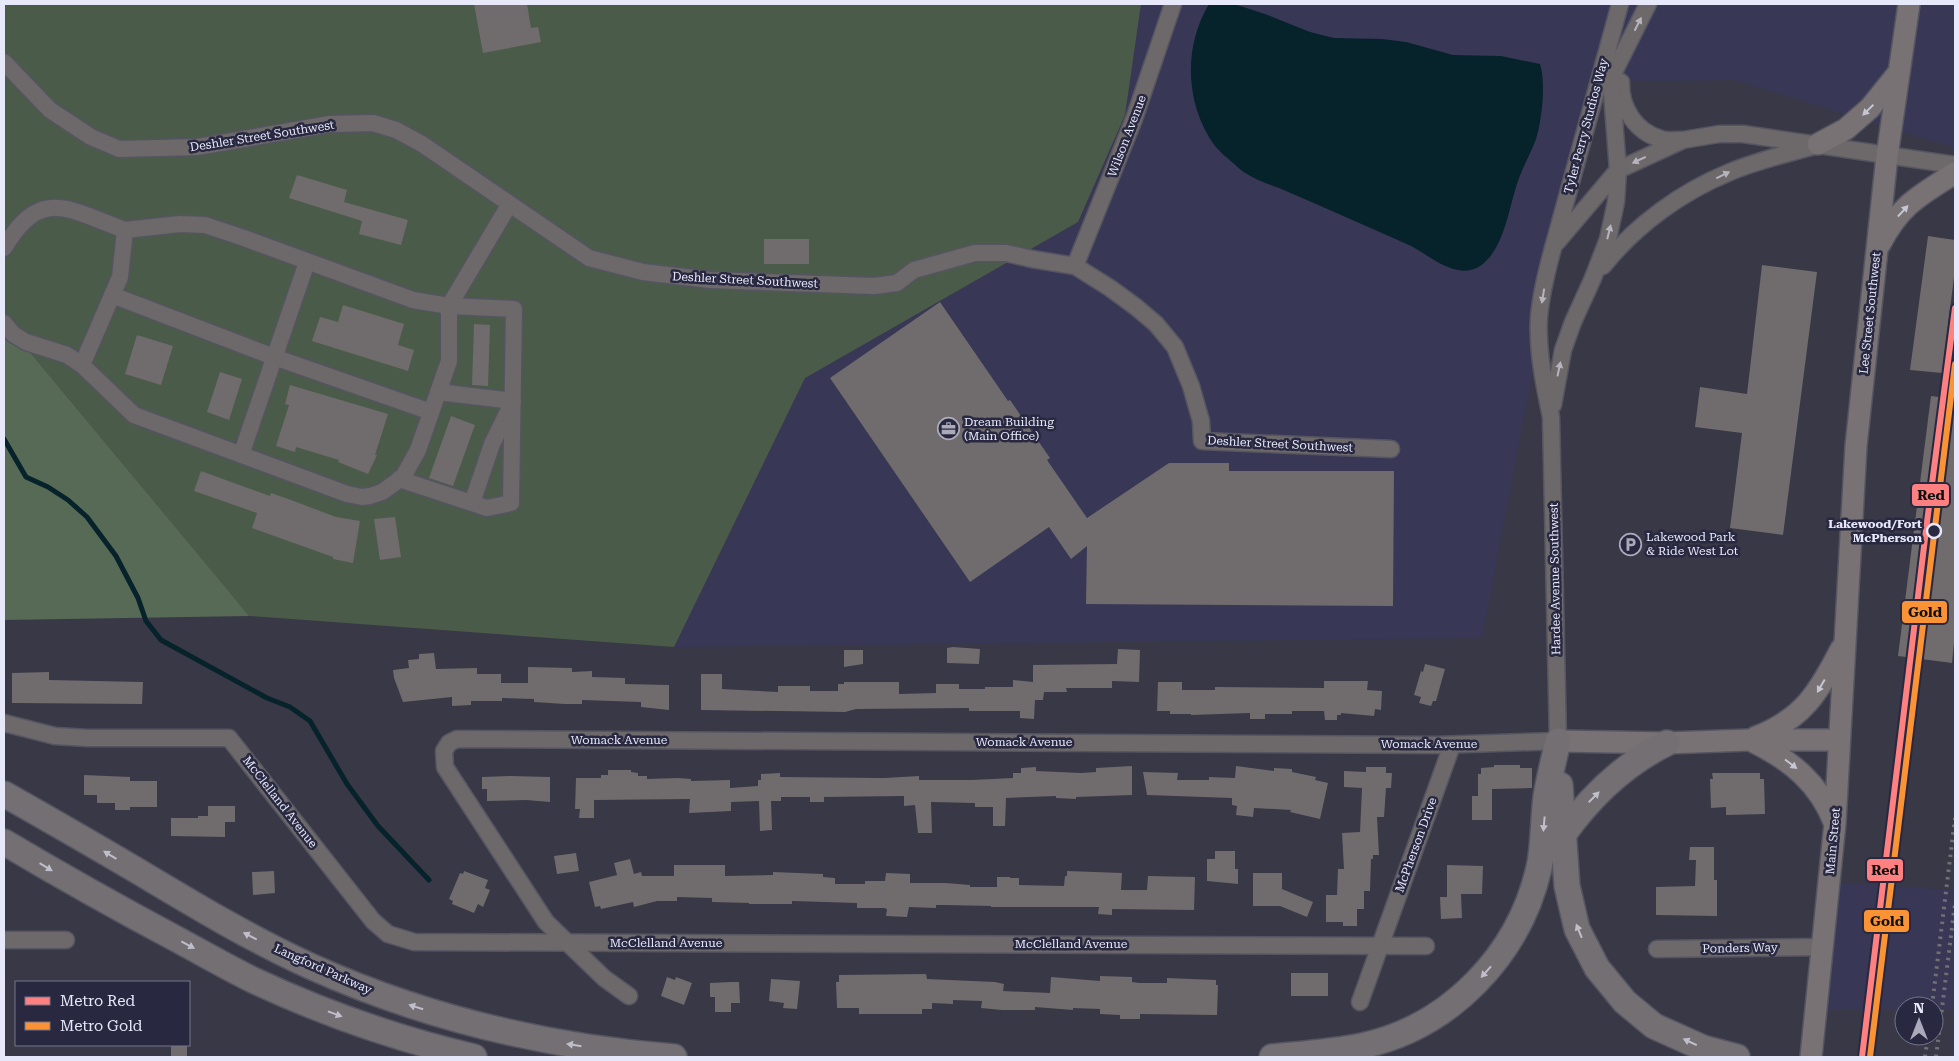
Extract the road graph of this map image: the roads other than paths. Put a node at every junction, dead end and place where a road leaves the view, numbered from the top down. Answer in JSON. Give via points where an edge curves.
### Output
{"nodes":[{"id":1,"x":1173,"y":4,"type":"edge"},
{"id":2,"x":1620,"y":4,"type":"edge"},
{"id":3,"x":1648,"y":4,"type":"edge"},
{"id":4,"x":1909,"y":4,"type":"edge"},
{"id":5,"x":1628,"y":44,"type":"junction"},
{"id":6,"x":4,"y":62,"type":"edge"},
{"id":7,"x":1899,"y":72,"type":"junction"},
{"id":8,"x":1683,"y":140,"type":"junction"},
{"id":9,"x":1818,"y":144,"type":"junction"},
{"id":10,"x":1887,"y":156,"type":"junction"},
{"id":11,"x":1955,"y":165,"type":"edge"},
{"id":12,"x":1618,"y":170,"type":"junction"},
{"id":13,"x":1955,"y":173,"type":"edge"},
{"id":14,"x":509,"y":205,"type":"junction"},
{"id":15,"x":125,"y":230,"type":"junction"},
{"id":16,"x":4,"y":248,"type":"edge"},
{"id":17,"x":1553,"y":248,"type":"junction"},
{"id":18,"x":1877,"y":251,"type":"junction"},
{"id":19,"x":307,"y":262,"type":"junction"},
{"id":20,"x":1076,"y":266,"type":"junction"},
{"id":21,"x":1593,"y":278,"type":"junction"},
{"id":22,"x":112,"y":295,"type":"junction"},
{"id":23,"x":449,"y":306,"type":"junction"},
{"id":24,"x":4,"y":323,"type":"edge"},
{"id":25,"x":274,"y":357,"type":"junction"},
{"id":26,"x":82,"y":364,"type":"junction"},
{"id":27,"x":438,"y":392,"type":"junction"},
{"id":28,"x":512,"y":401,"type":"junction"},
{"id":29,"x":431,"y":412,"type":"junction"},
{"id":30,"x":1551,"y":417,"type":"junction"},
{"id":31,"x":1391,"y":449,"type":"dead end"},
{"id":32,"x":241,"y":454,"type":"junction"},
{"id":33,"x":399,"y":479,"type":"junction"},
{"id":34,"x":472,"y":503,"type":"junction"},
{"id":35,"x":1845,"y":633,"type":"junction"},
{"id":36,"x":4,"y":723,"type":"edge"},
{"id":37,"x":1749,"y":740,"type":"junction"},
{"id":38,"x":1839,"y":740,"type":"junction"},
{"id":39,"x":1558,"y":741,"type":"junction"},
{"id":40,"x":1452,"y":744,"type":"junction"},
{"id":41,"x":1666,"y":744,"type":"junction"},
{"id":42,"x":4,"y":794,"type":"edge"},
{"id":43,"x":1835,"y":823,"type":"junction"},
{"id":44,"x":1563,"y":835,"type":"junction"},
{"id":45,"x":4,"y":842,"type":"edge"},
{"id":46,"x":4,"y":940,"type":"edge"},
{"id":47,"x":66,"y":940,"type":"dead end"},
{"id":48,"x":566,"y":942,"type":"junction"},
{"id":49,"x":1380,"y":946,"type":"junction"},
{"id":50,"x":1426,"y":946,"type":"dead end"},
{"id":51,"x":1823,"y":947,"type":"junction"},
{"id":52,"x":1657,"y":949,"type":"dead end"},
{"id":53,"x":629,"y":996,"type":"dead end"},
{"id":54,"x":1360,"y":1002,"type":"dead end"},
{"id":55,"x":474,"y":1057,"type":"edge"},
{"id":56,"x":674,"y":1057,"type":"edge"},
{"id":57,"x":1272,"y":1057,"type":"edge"},
{"id":58,"x":1737,"y":1057,"type":"edge"},
{"id":59,"x":1811,"y":1057,"type":"edge"}],
"edges":[{"from":1,"to":20,"type":"street","name":"Wilson Avenue","via":[[1134,119]]},
{"from":2,"to":17,"type":"street","name":"Tyler Perry Studios Way"},
{"from":5,"to":3,"type":"street","name":"Tyler Perry Studios Way","one_way":true},
{"from":4,"to":7,"type":"main road","name":"Lee Street Southwest"},
{"from":5,"to":8,"type":"street","via":[[1621,93],[1633,122],[1641,130],[1662,139]]},
{"from":5,"to":12,"type":"street","name":"Tyler Perry Studios Way","via":[[1614,72],[1612,93]]},
{"from":6,"to":14,"type":"street","name":"Deshler Street Southwest","via":[[50,110],[91,137],[119,149],[197,147],[330,124],[373,123],[396,130],[422,144]]},
{"from":7,"to":9,"type":"main road","one_way":true,"via":[[1870,108],[1846,129]]},
{"from":7,"to":10,"type":"main road","name":"Lee Street Southwest"},
{"from":8,"to":9,"type":"street","via":[[1743,134]]},
{"from":8,"to":12,"type":"street","one_way":true},
{"from":9,"to":10,"type":"street"},
{"from":21,"to":9,"type":"street","one_way":true,"via":[[1619,246],[1691,191],[1730,171]]},
{"from":10,"to":11,"type":"street"},
{"from":10,"to":18,"type":"main road","name":"Lee Street Southwest"},
{"from":12,"to":17,"type":"street"},
{"from":21,"to":12,"type":"street","name":"Tyler Perry Studios Way","one_way":true,"via":[[1608,239],[1616,202]]},
{"from":18,"to":13,"type":"main road","one_way":true,"via":[[1891,224],[1912,200]]},
{"from":14,"to":20,"type":"street","name":"Deshler Street Southwest","via":[[589,258],[643,272],[710,280],[874,286],[897,283],[914,270],[974,253],[1006,253]]},
{"from":14,"to":23,"type":"street"},
{"from":15,"to":16,"type":"street","via":[[60,207],[44,208],[28,216]]},
{"from":15,"to":19,"type":"street","via":[[180,224],[205,226]]},
{"from":15,"to":22,"type":"street","via":[[120,277]]},
{"from":17,"to":30,"type":"street","name":"Hardee Avenue Southwest","one_way":true,"via":[[1539,317],[1542,372]]},
{"from":18,"to":35,"type":"main road","name":"Lee Street Southwest","via":[[1856,446]]},
{"from":19,"to":23,"type":"street","via":[[413,300]]},
{"from":19,"to":25,"type":"street"},
{"from":20,"to":31,"type":"street","name":"Deshler Street Southwest","via":[[1136,307],[1175,347],[1191,386],[1201,421],[1202,440]]},
{"from":30,"to":21,"type":"street","name":"Hardee Avenue Southwest","one_way":true,"via":[[1563,350]]},
{"from":22,"to":25,"type":"street"},
{"from":22,"to":26,"type":"street"},
{"from":23,"to":27,"type":"street","via":[[449,361]]},
{"from":23,"to":28,"type":"street","via":[[514,309]]},
{"from":24,"to":26,"type":"street","via":[[26,342],[67,355]]},
{"from":25,"to":29,"type":"street"},
{"from":25,"to":32,"type":"street"},
{"from":26,"to":32,"type":"street","via":[[134,415]]},
{"from":27,"to":28,"type":"street"},
{"from":27,"to":29,"type":"street"},
{"from":28,"to":34,"type":"street","via":[[492,444]]},
{"from":28,"to":34,"type":"street","via":[[511,502],[487,508]]},
{"from":29,"to":33,"type":"street","via":[[418,450]]},
{"from":30,"to":39,"type":"street","name":"Hardee Avenue Southwest"},
{"from":32,"to":33,"type":"street","via":[[362,497],[382,492]]},
{"from":33,"to":34,"type":"street"},
{"from":35,"to":37,"type":"main road","one_way":true,"via":[[1815,696],[1786,723]]},
{"from":35,"to":38,"type":"main road","name":"Main Street"},
{"from":36,"to":48,"type":"street","name":"McClelland Avenue","via":[[55,736],[229,738],[373,921],[388,934],[414,942]]},
{"from":37,"to":38,"type":"main road","name":"Womack Avenue"},
{"from":37,"to":41,"type":"main road","name":"Womack Avenue"},
{"from":37,"to":43,"type":"main road","one_way":true,"via":[[1804,774],[1828,806]]},
{"from":38,"to":43,"type":"main road","name":"Main Street"},
{"from":39,"to":40,"type":"street","name":"Womack Avenue"},
{"from":39,"to":41,"type":"main road","name":"Womack Avenue"},
{"from":39,"to":44,"type":"highway"},
{"from":39,"to":57,"type":"highway","one_way":true,"via":[[1546,796],[1542,847],[1534,887],[1517,928],[1474,985],[1433,1017],[1405,1032],[1363,1046]]},
{"from":40,"to":48,"type":"street","name":"Womack Avenue","via":[[457,739],[449,743],[444,751],[445,767],[546,922]]},
{"from":40,"to":49,"type":"street","name":"McPherson Drive"},
{"from":44,"to":41,"type":"highway","one_way":true,"via":[[1582,809],[1607,784],[1646,753]]},
{"from":56,"to":42,"type":"highway","name":"Langford Parkway","one_way":true,"via":[[550,1041],[479,1026],[368,990],[309,966],[229,925]]},
{"from":43,"to":51,"type":"main road","name":"Main Street"},
{"from":58,"to":44,"type":"highway","one_way":true,"via":[[1703,1048],[1654,1026],[1625,1002],[1597,968],[1577,929],[1567,886]]},
{"from":45,"to":55,"type":"highway","one_way":true,"via":[[91,894],[252,979],[378,1030]]},
{"from":46,"to":47,"type":"street"},
{"from":48,"to":49,"type":"street","name":"McClelland Avenue"},
{"from":48,"to":53,"type":"street","via":[[604,978]]},
{"from":49,"to":50,"type":"street","name":"McClelland Avenue"},
{"from":49,"to":54,"type":"street","name":"McPherson Drive"},
{"from":51,"to":52,"type":"street","name":"Ponders Way"},
{"from":51,"to":59,"type":"main road","name":"Main Street"}]}
